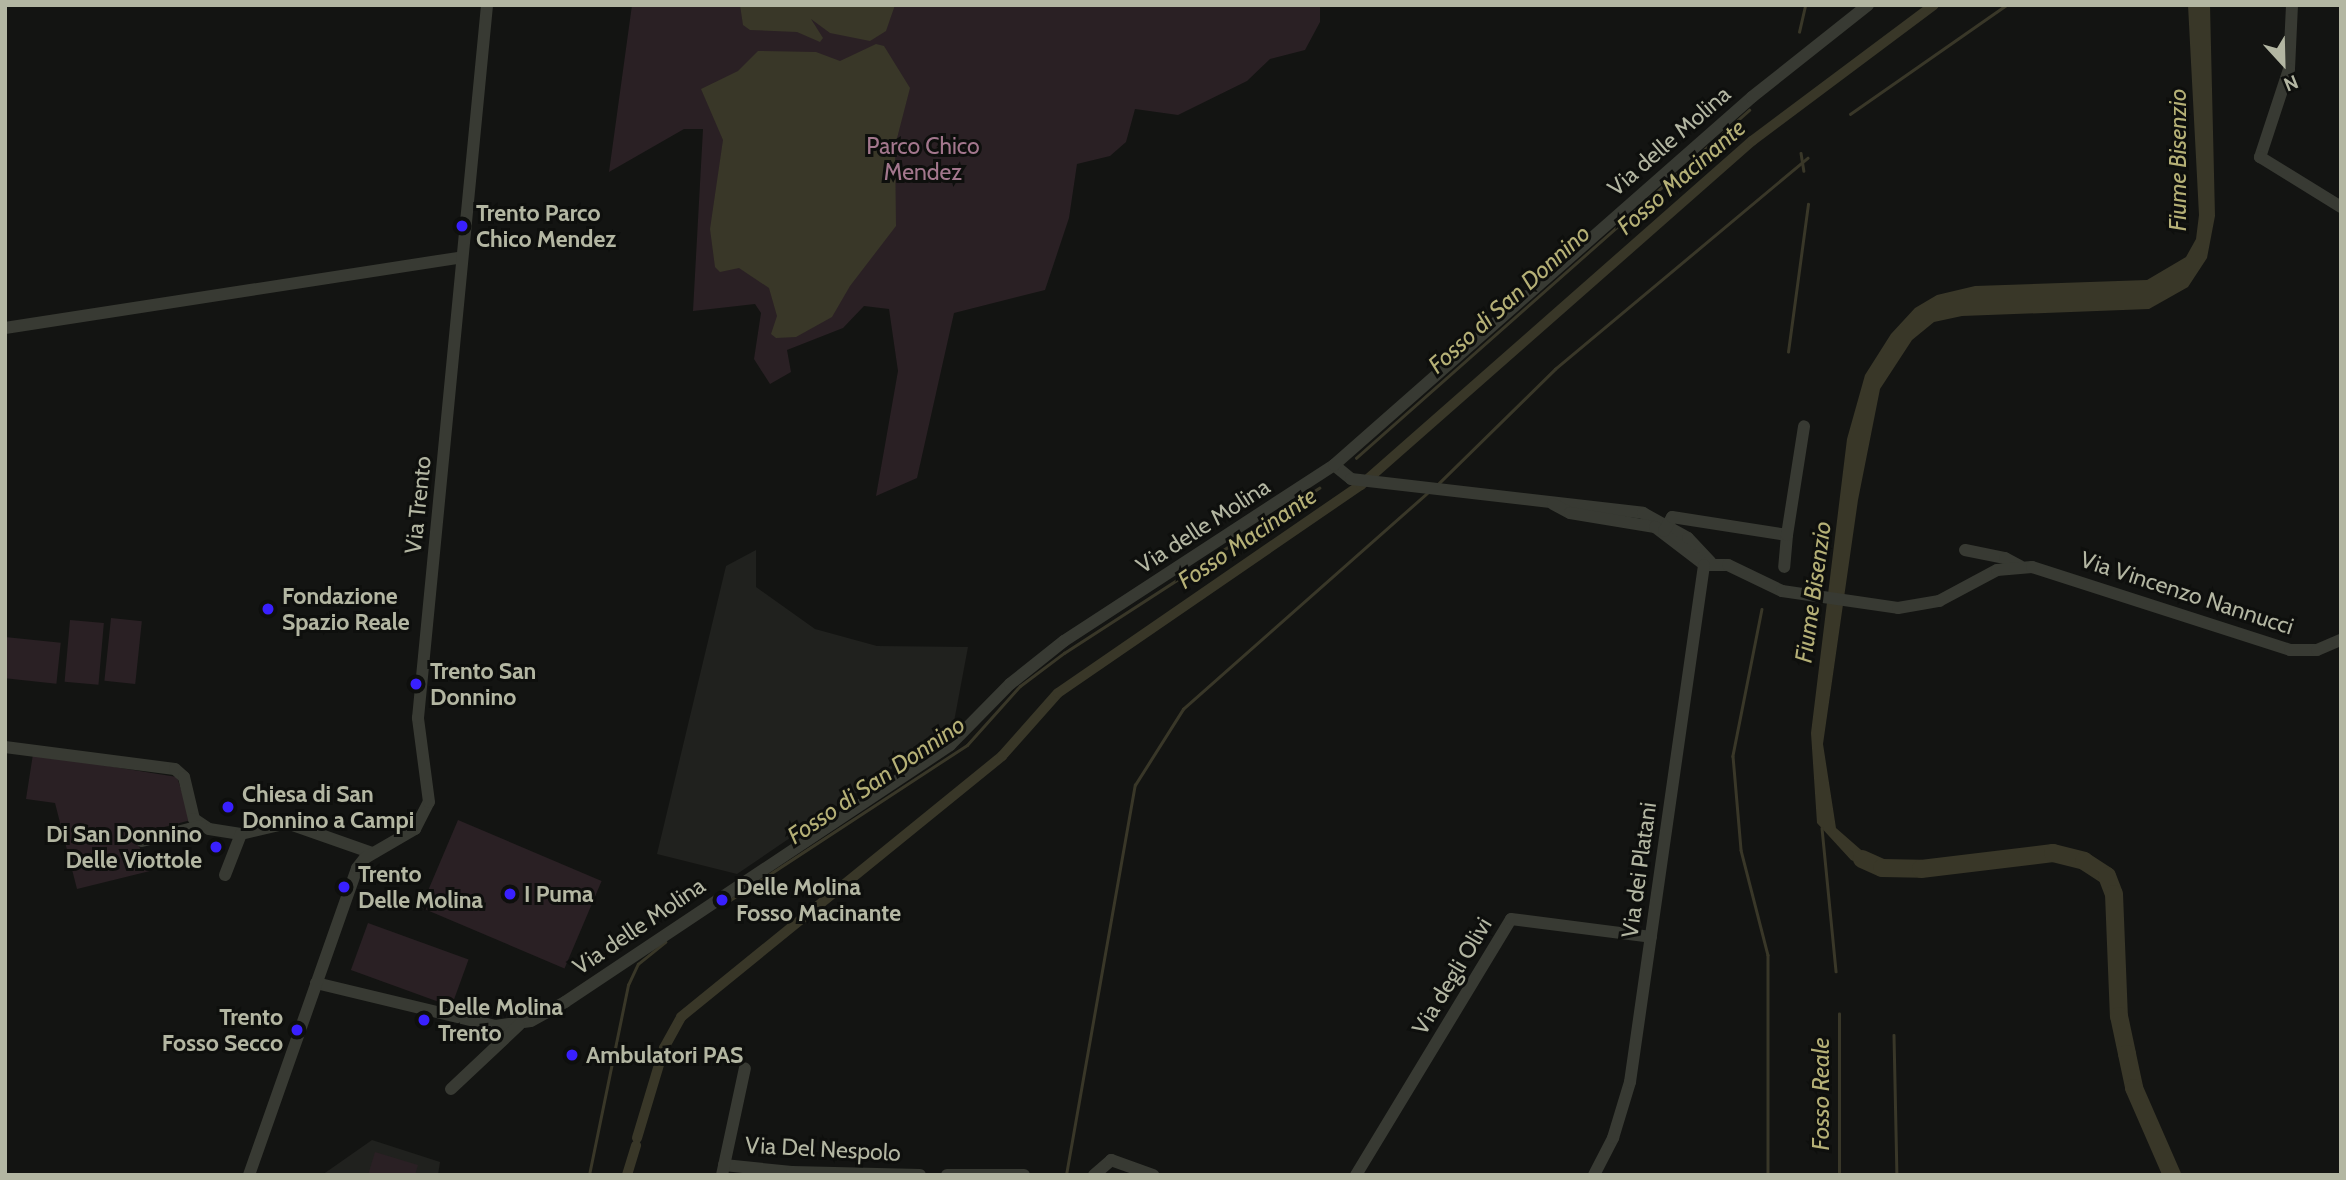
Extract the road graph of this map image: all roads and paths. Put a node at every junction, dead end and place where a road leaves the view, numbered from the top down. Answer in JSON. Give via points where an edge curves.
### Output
{"nodes":[{"id":1,"x":487,"y":5,"type":"edge"},
{"id":2,"x":1868,"y":5,"type":"edge"},
{"id":3,"x":2292,"y":5,"type":"edge"},
{"id":4,"x":2341,"y":207,"type":"edge"},
{"id":5,"x":462,"y":257,"type":"junction"},
{"id":6,"x":5,"y":328,"type":"edge"},
{"id":7,"x":1804,"y":426,"type":"dead end"},
{"id":8,"x":1334,"y":465,"type":"junction"},
{"id":9,"x":1666,"y":528,"type":"junction"},
{"id":10,"x":1787,"y":535,"type":"junction"},
{"id":11,"x":1965,"y":550,"type":"dead end"},
{"id":12,"x":1707,"y":564,"type":"junction"},
{"id":13,"x":1784,"y":567,"type":"dead end"},
{"id":14,"x":2020,"y":567,"type":"junction"},
{"id":15,"x":2341,"y":640,"type":"edge"},
{"id":16,"x":5,"y":747,"type":"edge"},
{"id":17,"x":201,"y":826,"type":"junction"},
{"id":18,"x":241,"y":834,"type":"junction"},
{"id":19,"x":142,"y":841,"type":"dead end"},
{"id":20,"x":372,"y":853,"type":"junction"},
{"id":21,"x":225,"y":876,"type":"dead end"},
{"id":22,"x":1651,"y":937,"type":"junction"},
{"id":23,"x":316,"y":983,"type":"junction"},
{"id":24,"x":519,"y":1025,"type":"junction"},
{"id":25,"x":745,"y":1068,"type":"dead end"},
{"id":26,"x":452,"y":1089,"type":"dead end"},
{"id":27,"x":723,"y":1170,"type":"edge"},
{"id":28,"x":248,"y":1175,"type":"edge"},
{"id":29,"x":865,"y":1175,"type":"edge"},
{"id":30,"x":919,"y":1175,"type":"edge"},
{"id":31,"x":947,"y":1175,"type":"edge"},
{"id":32,"x":1024,"y":1175,"type":"edge"},
{"id":33,"x":1094,"y":1175,"type":"edge"},
{"id":34,"x":1153,"y":1175,"type":"edge"},
{"id":35,"x":1356,"y":1175,"type":"edge"},
{"id":36,"x":1594,"y":1175,"type":"edge"}],
"edges":[{"from":1,"to":5,"type":"street","name":"Via Trento"},
{"from":2,"to":8,"type":"street","name":"Via delle Molina","via":[[1733,113]]},
{"from":3,"to":4,"type":"street","via":[[2289,69],[2260,157]]},
{"from":5,"to":6,"type":"street"},
{"from":5,"to":20,"type":"street","name":"Via Trento","via":[[418,718],[429,802],[415,829]]},
{"from":7,"to":10,"type":"street"},
{"from":8,"to":9,"type":"street","via":[[1344,476],[1359,480],[1541,499],[1570,513]]},
{"from":8,"to":24,"type":"street","name":"Via delle Molina","via":[[1064,641],[1010,684],[950,745],[565,1002]]},
{"from":9,"to":10,"type":"street","via":[[1672,517]]},
{"from":9,"to":12,"type":"street","name":"Via Vincenzo Nannucci"},
{"from":10,"to":13,"type":"street"},
{"from":11,"to":14,"type":"street","name":"Via Vincenzo Nannucci","via":[[2006,558]]},
{"from":12,"to":14,"type":"street","name":"Via Vincenzo Nannucci","via":[[1803,595],[1868,605],[1918,606],[1939,601],[1997,570]]},
{"from":12,"to":22,"type":"street","name":"Via dei Platani"},
{"from":14,"to":15,"type":"street","name":"Via Vincenzo Nannucci","via":[[2073,578],[2290,650],[2318,650]]},
{"from":16,"to":17,"type":"street","via":[[175,769],[184,777],[192,816]]},
{"from":17,"to":18,"type":"street","via":[[221,834]]},
{"from":17,"to":19,"type":"street"},
{"from":18,"to":20,"type":"street","via":[[287,823]]},
{"from":18,"to":21,"type":"street"},
{"from":20,"to":23,"type":"street","name":"Via Trento","via":[[357,868]]},
{"from":22,"to":35,"type":"street","name":"Via degli Olivi","via":[[1511,919]]},
{"from":22,"to":36,"type":"street","name":"Via dei Platani","via":[[1629,1089],[1613,1138]]},
{"from":23,"to":24,"type":"street","name":"Via delle Molina","via":[[426,1013],[495,1026]]},
{"from":23,"to":28,"type":"street","name":"Via Trento"},
{"from":24,"to":26,"type":"street","name":"Via delle Molina"},
{"from":25,"to":27,"type":"street"},
{"from":27,"to":29,"type":"street","name":"Via Del Nespolo"},
{"from":29,"to":30,"type":"street","name":"Via Del Nespolo"},
{"from":31,"to":32,"type":"street"},
{"from":33,"to":34,"type":"street","via":[[1106,1161],[1122,1162]]}]}
